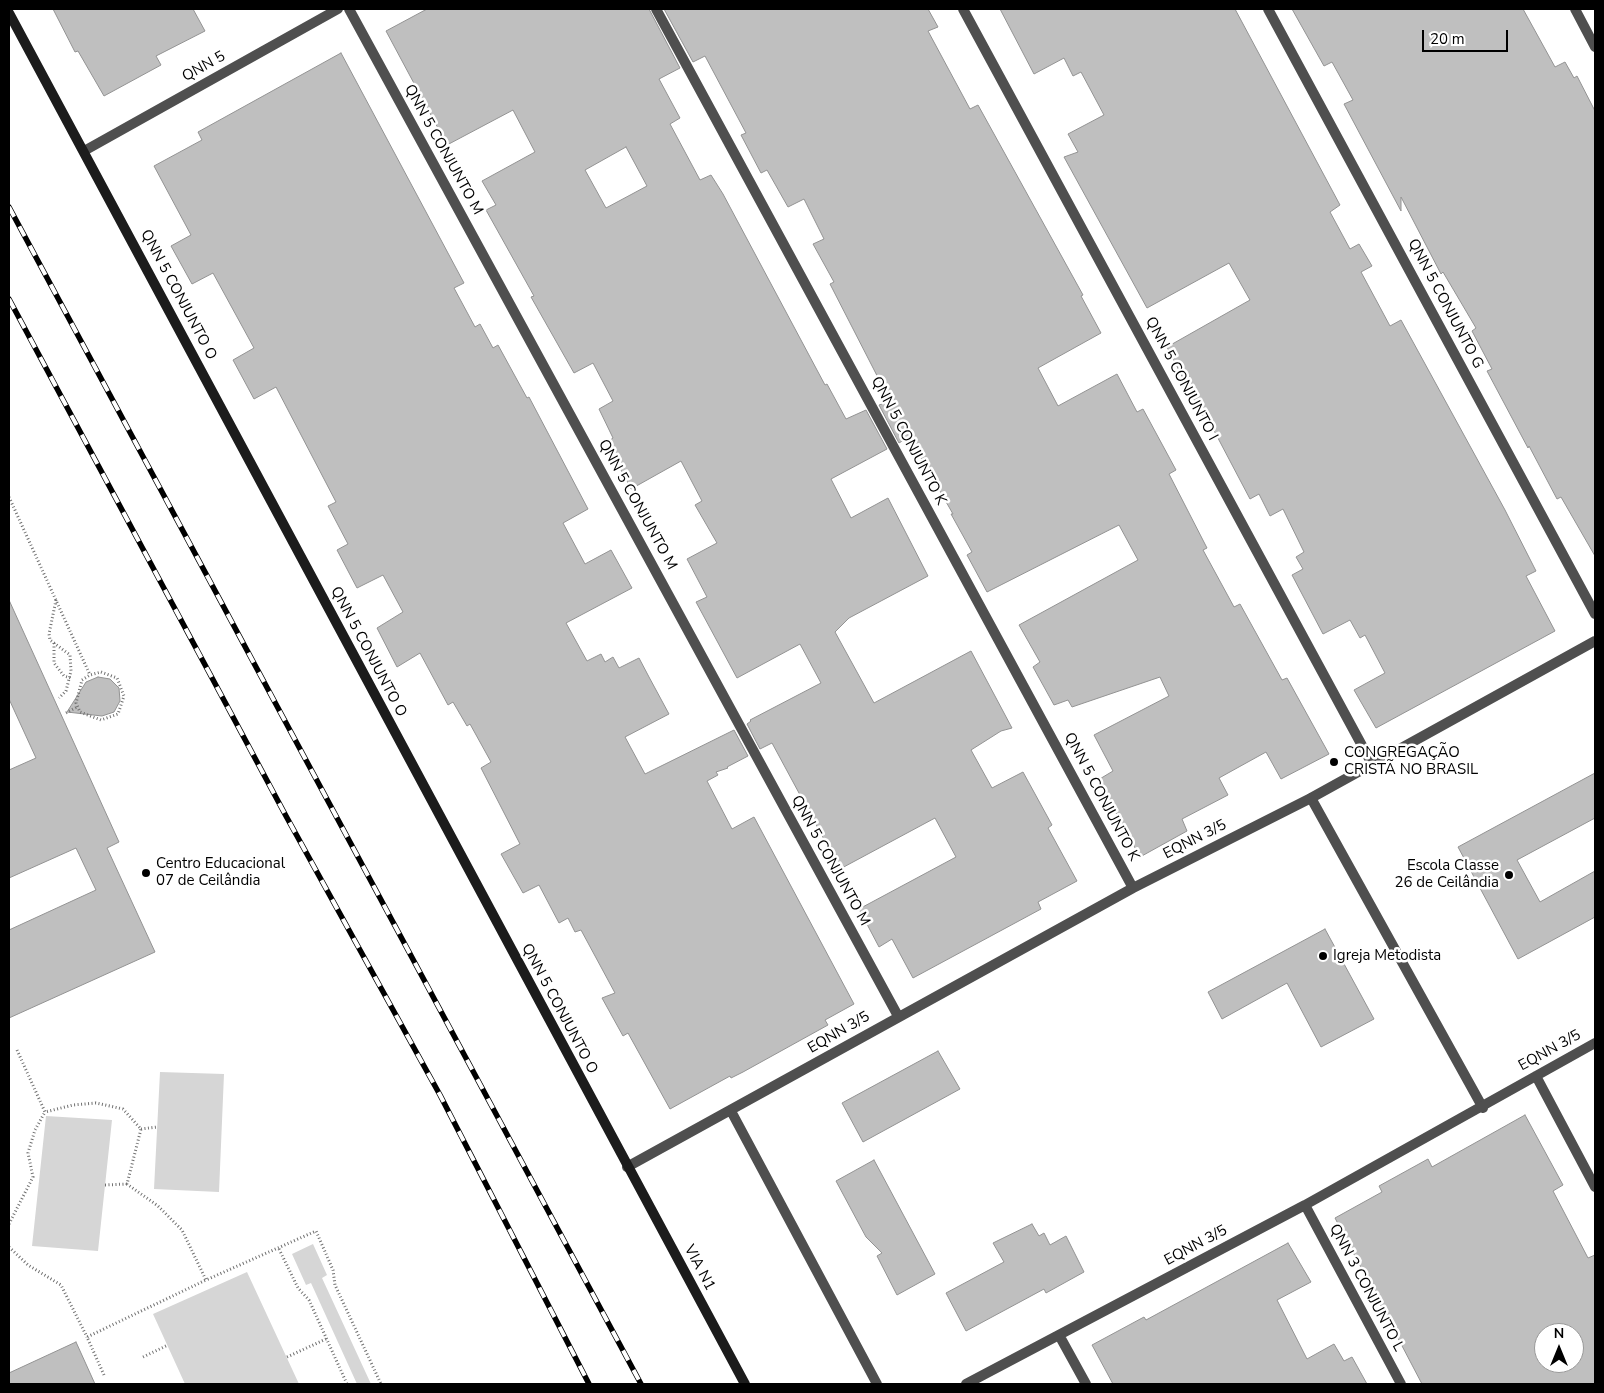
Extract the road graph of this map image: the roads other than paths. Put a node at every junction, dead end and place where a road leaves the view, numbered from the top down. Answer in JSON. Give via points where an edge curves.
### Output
{"nodes":[{"id":1,"x":338,"y":9,"type":"edge"},
{"id":2,"x":349,"y":9,"type":"edge"},
{"id":3,"x":656,"y":9,"type":"edge"},
{"id":4,"x":963,"y":9,"type":"edge"},
{"id":5,"x":1268,"y":9,"type":"edge"},
{"id":6,"x":1574,"y":9,"type":"edge"},
{"id":7,"x":9,"y":13,"type":"edge"},
{"id":8,"x":1595,"y":47,"type":"edge"},
{"id":9,"x":84,"y":151,"type":"junction"},
{"id":10,"x":1595,"y":614,"type":"edge"},
{"id":11,"x":1595,"y":641,"type":"edge"},
{"id":12,"x":1372,"y":764,"type":"junction"},
{"id":13,"x":1311,"y":798,"type":"junction"},
{"id":14,"x":1133,"y":888,"type":"junction"},
{"id":15,"x":898,"y":1016,"type":"junction"},
{"id":16,"x":1595,"y":1043,"type":"edge"},
{"id":17,"x":1536,"y":1076,"type":"junction"},
{"id":18,"x":1483,"y":1108,"type":"junction"},
{"id":19,"x":732,"y":1111,"type":"junction"},
{"id":20,"x":626,"y":1167,"type":"junction"},
{"id":21,"x":1595,"y":1187,"type":"edge"},
{"id":22,"x":1305,"y":1205,"type":"junction"},
{"id":23,"x":1059,"y":1335,"type":"junction"},
{"id":24,"x":744,"y":1384,"type":"edge"},
{"id":25,"x":877,"y":1384,"type":"edge"},
{"id":26,"x":966,"y":1384,"type":"edge"},
{"id":27,"x":1086,"y":1384,"type":"edge"},
{"id":28,"x":1401,"y":1384,"type":"edge"}],
"edges":[{"from":1,"to":9,"type":"street","name":"QNN 5"},
{"from":2,"to":15,"type":"street","name":"QNN 5 CONJUNTO M"},
{"from":3,"to":14,"type":"street","name":"QNN 5 CONJUNTO K"},
{"from":4,"to":12,"type":"street","name":"QNN 5 CONJUNTO I"},
{"from":5,"to":10,"type":"street","name":"QNN 5 CONJUNTO G"},
{"from":6,"to":8,"type":"street"},
{"from":7,"to":9,"type":"street","name":"QNN 5 CONJUNTO O"},
{"from":9,"to":20,"type":"street","name":"QNN 5 CONJUNTO O"},
{"from":11,"to":12,"type":"street","name":"EQNN 3/5"},
{"from":12,"to":13,"type":"street","name":"EQNN 3/5"},
{"from":13,"to":14,"type":"street","name":"EQNN 3/5"},
{"from":13,"to":18,"type":"street"},
{"from":14,"to":15,"type":"street","name":"EQNN 3/5"},
{"from":15,"to":19,"type":"street","name":"EQNN 3/5"},
{"from":16,"to":17,"type":"street","name":"EQNN 3/5"},
{"from":17,"to":18,"type":"street","name":"EQNN 3/5"},
{"from":17,"to":21,"type":"street"},
{"from":18,"to":22,"type":"street","name":"EQNN 3/5"},
{"from":19,"to":20,"type":"street","name":"EQNN 3/5"},
{"from":19,"to":25,"type":"street"},
{"from":20,"to":24,"type":"street","name":"VIA N1"},
{"from":22,"to":23,"type":"street","name":"EQNN 3/5"},
{"from":22,"to":28,"type":"street","name":"QNN 3 CONJUNTO L"},
{"from":23,"to":26,"type":"street","name":"EQNN 3/5"},
{"from":23,"to":27,"type":"street"}]}
